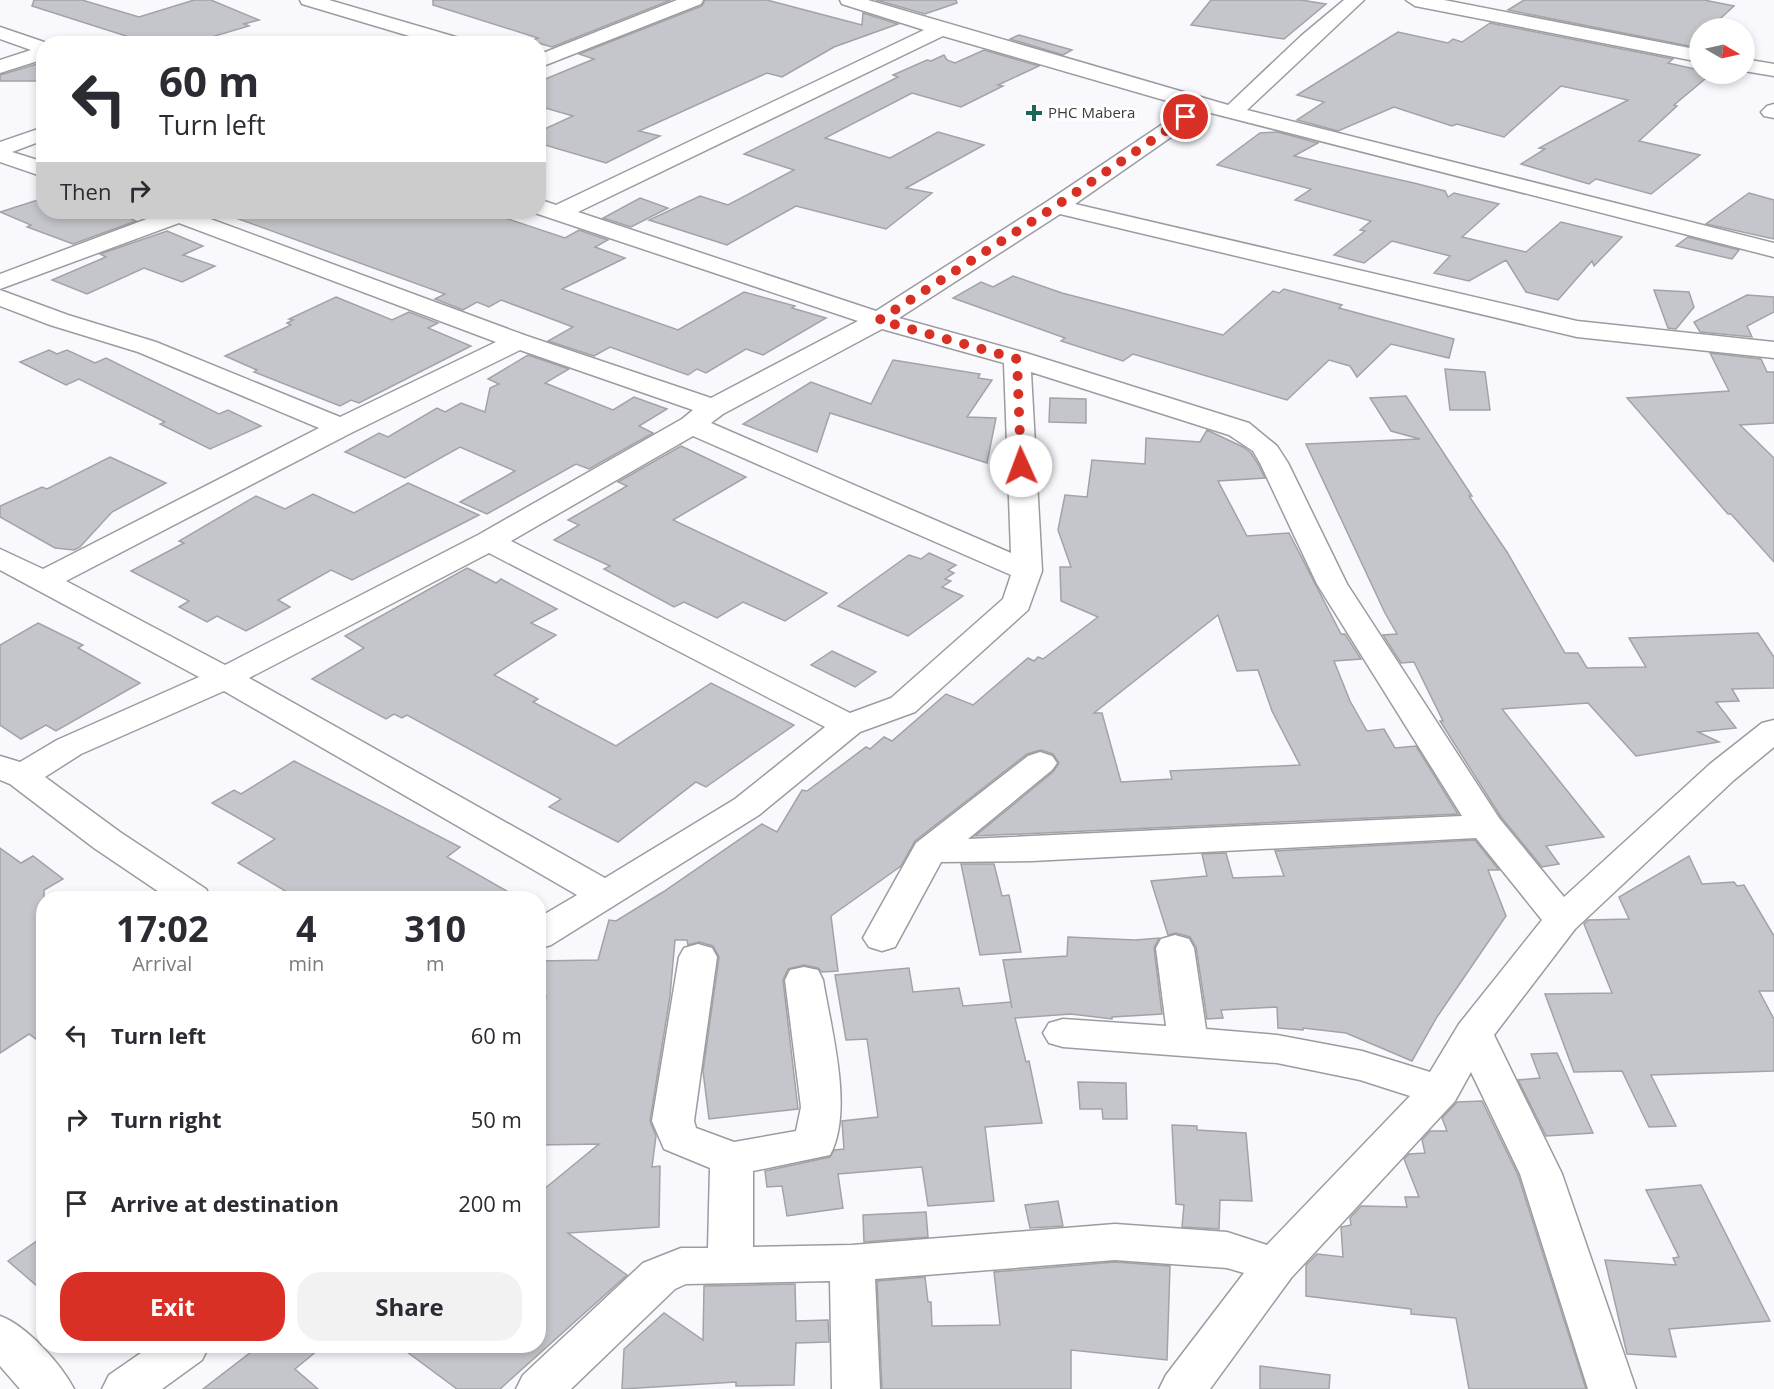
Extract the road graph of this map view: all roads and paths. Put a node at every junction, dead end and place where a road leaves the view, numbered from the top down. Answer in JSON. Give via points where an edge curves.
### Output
{"nodes":[{"id":1,"x":309,"y":0,"type":"edge"},
{"id":2,"x":694,"y":0,"type":"edge"},
{"id":3,"x":849,"y":0,"type":"edge"},
{"id":4,"x":1355,"y":0,"type":"edge"},
{"id":5,"x":1415,"y":0,"type":"edge"},
{"id":6,"x":941,"y":29,"type":"junction"},
{"id":7,"x":0,"y":33,"type":"edge"},
{"id":8,"x":432,"y":36,"type":"edge"},
{"id":9,"x":36,"y":47,"type":"edge"},
{"id":10,"x":36,"y":53,"type":"edge"},
{"id":11,"x":1689,"y":54,"type":"edge"},
{"id":12,"x":546,"y":59,"type":"edge"},
{"id":13,"x":1755,"y":66,"type":"edge"},
{"id":14,"x":0,"y":67,"type":"edge"},
{"id":15,"x":1774,"y":70,"type":"edge"},
{"id":16,"x":1204,"y":105,"type":"junction"},
{"id":17,"x":1233,"y":112,"type":"junction"},
{"id":18,"x":36,"y":136,"type":"edge"},
{"id":19,"x":0,"y":149,"type":"edge"},
{"id":20,"x":0,"y":155,"type":"edge"},
{"id":21,"x":36,"y":167,"type":"edge"},
{"id":22,"x":1056,"y":206,"type":"junction"},
{"id":23,"x":549,"y":209,"type":"edge"},
{"id":24,"x":163,"y":219,"type":"edge"},
{"id":25,"x":195,"y":219,"type":"edge"},
{"id":26,"x":1774,"y":250,"type":"edge"},
{"id":27,"x":0,"y":282,"type":"edge"},
{"id":28,"x":0,"y":297,"type":"edge"},
{"id":29,"x":879,"y":320,"type":"junction"},
{"id":30,"x":518,"y":341,"type":"junction"},
{"id":31,"x":1774,"y":350,"type":"edge"},
{"id":32,"x":1017,"y":359,"type":"junction"},
{"id":33,"x":703,"y":417,"type":"junction"},
{"id":34,"x":341,"y":427,"type":"junction"},
{"id":35,"x":489,"y":541,"type":"junction"},
{"id":36,"x":0,"y":558,"type":"edge"},
{"id":37,"x":1027,"y":571,"type":"junction"},
{"id":38,"x":44,"y":580,"type":"junction"},
{"id":39,"x":225,"y":678,"type":"junction"},
{"id":40,"x":848,"y":725,"type":"junction"},
{"id":41,"x":1774,"y":730,"type":"edge"},
{"id":42,"x":1040,"y":763,"type":"dead end"},
{"id":43,"x":11,"y":772,"type":"edge"},
{"id":44,"x":1486,"y":826,"type":"junction"},
{"id":45,"x":929,"y":851,"type":"junction"},
{"id":46,"x":183,"y":891,"type":"edge"},
{"id":47,"x":604,"y":894,"type":"junction"},
{"id":48,"x":1562,"y":920,"type":"junction"},
{"id":49,"x":546,"y":931,"type":"edge"},
{"id":50,"x":882,"y":938,"type":"dead end"},
{"id":51,"x":1175,"y":948,"type":"dead end"},
{"id":52,"x":698,"y":957,"type":"dead end"},
{"id":53,"x":804,"y":980,"type":"dead end"},
{"id":54,"x":1063,"y":1033,"type":"dead end"},
{"id":55,"x":1473,"y":1034,"type":"junction"},
{"id":56,"x":1188,"y":1040,"type":"junction"},
{"id":57,"x":1440,"y":1090,"type":"junction"},
{"id":58,"x":732,"y":1159,"type":"junction"},
{"id":59,"x":852,"y":1263,"type":"junction"},
{"id":60,"x":1275,"y":1264,"type":"junction"},
{"id":61,"x":730,"y":1266,"type":"junction"},
{"id":62,"x":0,"y":1335,"type":"edge"},
{"id":63,"x":176,"y":1353,"type":"edge"},
{"id":64,"x":50,"y":1389,"type":"edge"},
{"id":65,"x":126,"y":1389,"type":"edge"},
{"id":66,"x":540,"y":1389,"type":"edge"},
{"id":67,"x":855,"y":1389,"type":"edge"},
{"id":68,"x":1183,"y":1389,"type":"edge"},
{"id":69,"x":1612,"y":1389,"type":"edge"}],
"edges":[{"from":1,"to":8,"type":"street"},
{"from":2,"to":12,"type":"street"},
{"from":3,"to":6,"type":"street"},
{"from":4,"to":17,"type":"street"},
{"from":5,"to":11,"type":"street"},
{"from":6,"to":16,"type":"street"},
{"from":6,"to":23,"type":"street"},
{"from":7,"to":9,"type":"street"},
{"from":10,"to":14,"type":"street"},
{"from":13,"to":15,"type":"street"},
{"from":16,"to":17,"type":"street"},
{"from":16,"to":22,"type":"street"},
{"from":17,"to":26,"type":"street"},
{"from":18,"to":19,"type":"street"},
{"from":20,"to":21,"type":"street"},
{"from":22,"to":29,"type":"street"},
{"from":22,"to":31,"type":"street","via":[[1578,329]]},
{"from":23,"to":29,"type":"street"},
{"from":24,"to":27,"type":"street"},
{"from":25,"to":30,"type":"street"},
{"from":28,"to":34,"type":"street","via":[[147,347]]},
{"from":29,"to":32,"type":"street"},
{"from":29,"to":33,"type":"street"},
{"from":30,"to":33,"type":"street"},
{"from":30,"to":34,"type":"street"},
{"from":32,"to":37,"type":"street"},
{"from":32,"to":44,"type":"street","via":[[1239,429],[1263,446],[1332,584]]},
{"from":33,"to":35,"type":"street"},
{"from":33,"to":37,"type":"street"},
{"from":34,"to":38,"type":"street"},
{"from":35,"to":39,"type":"street"},
{"from":35,"to":40,"type":"street"},
{"from":36,"to":38,"type":"street"},
{"from":37,"to":40,"type":"street","via":[[1017,603],[903,705]]},
{"from":38,"to":39,"type":"street"},
{"from":39,"to":43,"type":"street"},
{"from":39,"to":47,"type":"street"},
{"from":40,"to":47,"type":"street","via":[[747,807]]},
{"from":41,"to":48,"type":"street","via":[[1722,772]]},
{"from":42,"to":45,"type":"street"},
{"from":43,"to":46,"type":"street"},
{"from":44,"to":45,"type":"street"},
{"from":44,"to":48,"type":"street"},
{"from":45,"to":50,"type":"street"},
{"from":47,"to":49,"type":"street"},
{"from":48,"to":55,"type":"street"},
{"from":51,"to":56,"type":"street"},
{"from":52,"to":58,"type":"street","via":[[673,1121],[679,1138]]},
{"from":53,"to":58,"type":"street","via":[[822,1107],[815,1144]]},
{"from":54,"to":56,"type":"street"},
{"from":55,"to":57,"type":"street"},
{"from":55,"to":69,"type":"street","via":[[1541,1174]]},
{"from":56,"to":57,"type":"street","via":[[1287,1051],[1362,1066]]},
{"from":57,"to":60,"type":"street"},
{"from":58,"to":61,"type":"street"},
{"from":59,"to":60,"type":"street","via":[[1115,1242],[1227,1250]]},
{"from":59,"to":61,"type":"street"},
{"from":59,"to":67,"type":"street"},
{"from":60,"to":68,"type":"street"},
{"from":61,"to":66,"type":"street","via":[[681,1266],[659,1276]]},
{"from":62,"to":64,"type":"street"},
{"from":63,"to":65,"type":"street"}]}
